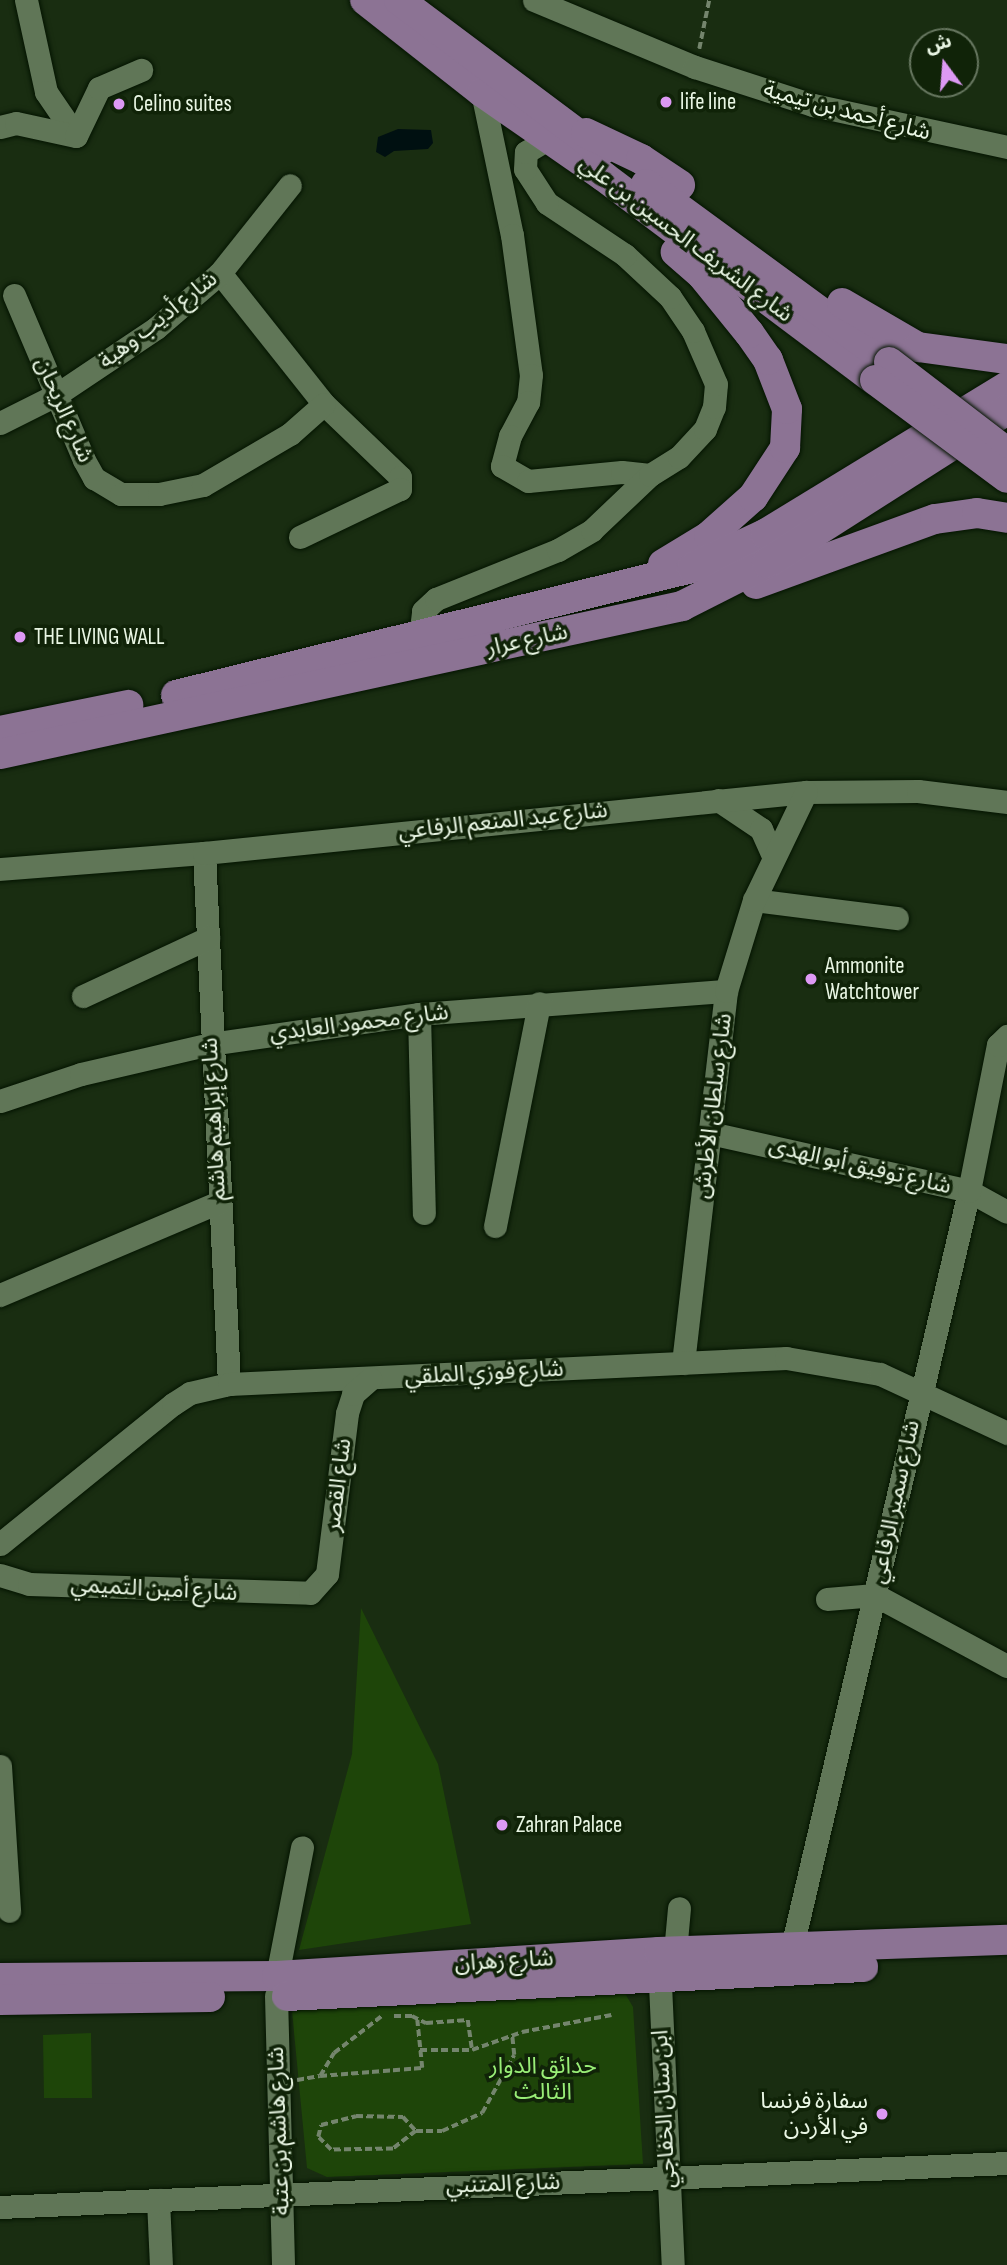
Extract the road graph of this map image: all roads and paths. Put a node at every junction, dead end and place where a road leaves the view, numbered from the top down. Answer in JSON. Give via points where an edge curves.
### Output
{"nodes":[{"id":1,"x":26,"y":0,"type":"edge"},
{"id":2,"x":365,"y":0,"type":"edge"},
{"id":3,"x":534,"y":0,"type":"edge"},
{"id":4,"x":709,"y":0,"type":"edge"},
{"id":5,"x":403,"y":1,"type":"edge"},
{"id":6,"x":695,"y":67,"type":"junction"},
{"id":7,"x":141,"y":70,"type":"dead end"},
{"id":8,"x":482,"y":92,"type":"junction"},
{"id":9,"x":0,"y":127,"type":"edge"},
{"id":10,"x":555,"y":131,"type":"junction"},
{"id":11,"x":76,"y":135,"type":"junction"},
{"id":12,"x":1007,"y":147,"type":"edge"},
{"id":13,"x":603,"y":176,"type":"junction"},
{"id":14,"x":290,"y":185,"type":"dead end"},
{"id":15,"x":220,"y":273,"type":"junction"},
{"id":16,"x":14,"y":295,"type":"dead end"},
{"id":17,"x":1007,"y":359,"type":"edge"},
{"id":18,"x":882,"y":371,"type":"junction"},
{"id":19,"x":1007,"y":386,"type":"edge"},
{"id":20,"x":55,"y":395,"type":"junction"},
{"id":21,"x":324,"y":404,"type":"junction"},
{"id":22,"x":1007,"y":410,"type":"edge"},
{"id":23,"x":0,"y":422,"type":"edge"},
{"id":24,"x":1007,"y":453,"type":"edge"},
{"id":25,"x":650,"y":475,"type":"junction"},
{"id":26,"x":1007,"y":478,"type":"edge"},
{"id":27,"x":1007,"y":518,"type":"edge"},
{"id":28,"x":300,"y":537,"type":"dead end"},
{"id":29,"x":621,"y":589,"type":"junction"},
{"id":30,"x":682,"y":606,"type":"junction"},
{"id":31,"x":420,"y":637,"type":"junction"},
{"id":32,"x":0,"y":731,"type":"edge"},
{"id":33,"x":0,"y":754,"type":"edge"},
{"id":34,"x":806,"y":792,"type":"junction"},
{"id":35,"x":718,"y":800,"type":"junction"},
{"id":36,"x":1007,"y":802,"type":"edge"},
{"id":37,"x":204,"y":853,"type":"junction"},
{"id":38,"x":774,"y":856,"type":"junction"},
{"id":39,"x":0,"y":869,"type":"edge"},
{"id":40,"x":754,"y":900,"type":"junction"},
{"id":41,"x":897,"y":919,"type":"dead end"},
{"id":42,"x":208,"y":938,"type":"junction"},
{"id":43,"x":726,"y":991,"type":"junction"},
{"id":44,"x":83,"y":996,"type":"dead end"},
{"id":45,"x":538,"y":1003,"type":"junction"},
{"id":46,"x":419,"y":1014,"type":"junction"},
{"id":47,"x":1007,"y":1036,"type":"edge"},
{"id":48,"x":209,"y":1044,"type":"junction"},
{"id":49,"x":0,"y":1101,"type":"edge"},
{"id":50,"x":710,"y":1133,"type":"junction"},
{"id":51,"x":969,"y":1191,"type":"junction"},
{"id":52,"x":219,"y":1202,"type":"junction"},
{"id":53,"x":1007,"y":1212,"type":"edge"},
{"id":54,"x":424,"y":1213,"type":"dead end"},
{"id":55,"x":495,"y":1226,"type":"dead end"},
{"id":56,"x":0,"y":1295,"type":"edge"},
{"id":57,"x":683,"y":1363,"type":"junction"},
{"id":58,"x":370,"y":1379,"type":"junction"},
{"id":59,"x":229,"y":1384,"type":"junction"},
{"id":60,"x":919,"y":1389,"type":"junction"},
{"id":61,"x":1007,"y":1433,"type":"edge"},
{"id":62,"x":0,"y":1545,"type":"edge"},
{"id":63,"x":0,"y":1575,"type":"edge"},
{"id":64,"x":310,"y":1593,"type":"joint"},
{"id":65,"x":875,"y":1594,"type":"junction"},
{"id":66,"x":827,"y":1599,"type":"dead end"},
{"id":67,"x":1007,"y":1666,"type":"edge"},
{"id":68,"x":0,"y":1766,"type":"edge"},
{"id":69,"x":302,"y":1847,"type":"dead end"},
{"id":70,"x":679,"y":1908,"type":"dead end"},
{"id":71,"x":9,"y":1911,"type":"dead end"},
{"id":72,"x":1007,"y":1940,"type":"edge"},
{"id":73,"x":664,"y":1960,"type":"junction"},
{"id":74,"x":789,"y":1960,"type":"junction"},
{"id":75,"x":1007,"y":1960,"type":"edge"},
{"id":76,"x":0,"y":1978,"type":"edge"},
{"id":77,"x":276,"y":1986,"type":"junction"},
{"id":78,"x":0,"y":2000,"type":"edge"},
{"id":79,"x":611,"y":2015,"type":"dead end"},
{"id":80,"x":417,"y":2019,"type":"junction"},
{"id":81,"x":512,"y":2035,"type":"junction"},
{"id":82,"x":420,"y":2050,"type":"junction"},
{"id":83,"x":472,"y":2050,"type":"junction"},
{"id":84,"x":320,"y":2076,"type":"junction"},
{"id":85,"x":278,"y":2081,"type":"junction"},
{"id":86,"x":416,"y":2131,"type":"junction"},
{"id":87,"x":1007,"y":2163,"type":"edge"},
{"id":88,"x":667,"y":2178,"type":"junction"},
{"id":89,"x":280,"y":2193,"type":"junction"},
{"id":90,"x":158,"y":2200,"type":"junction"},
{"id":91,"x":0,"y":2207,"type":"edge"},
{"id":92,"x":161,"y":2265,"type":"edge"},
{"id":93,"x":284,"y":2265,"type":"edge"},
{"id":94,"x":673,"y":2265,"type":"edge"}],
"edges":[{"from":1,"to":11,"type":"street","via":[[46,92]]},
{"from":2,"to":8,"type":"main road","name":"شارع الشريف الحسين بن علي"},
{"from":3,"to":6,"type":"street","name":"شارع أحمد بن تيمية"},
{"from":4,"to":6,"type":"path"},
{"from":5,"to":10,"type":"main road","name":"شارع الشريف الحسين بن علي"},
{"from":6,"to":12,"type":"street","name":"شارع أحمد بن تيمية","via":[[824,108]]},
{"from":7,"to":11,"type":"street","via":[[99,88]]},
{"from":8,"to":10,"type":"main road","name":"شارع الشريف الحسين بن علي"},
{"from":8,"to":25,"type":"street","via":[[512,234],[531,375],[528,402],[510,436],[502,466],[528,481],[622,472]]},
{"from":9,"to":11,"type":"street","via":[[16,123]]},
{"from":10,"to":13,"type":"main road","name":"شارع الشريف الحسين بن علي"},
{"from":10,"to":17,"type":"main road","via":[[660,172],[893,336],[918,347]]},
{"from":10,"to":18,"type":"main road","name":"شارع الشريف الحسين بن علي"},
{"from":10,"to":25,"type":"street","via":[[526,152],[525,169],[547,203],[625,255],[670,297],[694,331],[716,384],[705,429],[679,457]]},
{"from":13,"to":18,"type":"main road","name":"شارع الشريف الحسين بن علي"},
{"from":13,"to":29,"type":"main road","via":[[702,275],[749,333],[768,360],[788,410],[785,448],[753,497],[709,536]]},
{"from":14,"to":15,"type":"street","name":"شارع أديب وهبة"},
{"from":15,"to":20,"type":"street","name":"شارع أديب وهبة","via":[[156,328]]},
{"from":15,"to":21,"type":"street"},
{"from":16,"to":20,"type":"street","name":"شارع الريحان"},
{"from":18,"to":24,"type":"main road","name":"شارع الشريف الحسين بن علي","bridge":true},
{"from":18,"to":26,"type":"main road","name":"شارع الشريف الحسين بن علي","bridge":true},
{"from":19,"to":29,"type":"main road","name":"شارع عرار","via":[[765,534],[692,568]]},
{"from":20,"to":21,"type":"street","name":"شارع الريحان","via":[[94,478],[107,489],[136,496],[181,491],[216,479],[290,434]]},
{"from":20,"to":23,"type":"street","name":"شارع أديب وهبة"},
{"from":21,"to":28,"type":"street","via":[[402,484],[391,494]]},
{"from":22,"to":30,"type":"main road","name":"شارع عرار","via":[[768,563]]},
{"from":25,"to":31,"type":"street","via":[[592,530],[558,550],[436,599],[423,611]]},
{"from":27,"to":30,"type":"main road","via":[[977,513],[935,519]]},
{"from":29,"to":31,"type":"main road","name":"شارع عرار"},
{"from":30,"to":33,"type":"main road","name":"شارع عرار"},
{"from":31,"to":32,"type":"main road","name":"شارع عرار"},
{"from":34,"to":35,"type":"street","name":"شارع عبد المنعم الرفاعي"},
{"from":34,"to":36,"type":"street","name":"شارع عبد المنعم الرفاعي","via":[[918,791]]},
{"from":34,"to":38,"type":"street","name":"شارع سلطان الأطرش"},
{"from":35,"to":37,"type":"street","name":"شارع عبد المنعم الرفاعي"},
{"from":35,"to":38,"type":"street","via":[[761,829]]},
{"from":37,"to":39,"type":"street","name":"شارع عبد المنعم الرفاعي"},
{"from":37,"to":42,"type":"street","name":"شارع إبراهيم هاشم"},
{"from":38,"to":40,"type":"street","name":"شارع سلطان الأطرش"},
{"from":40,"to":41,"type":"street"},
{"from":40,"to":43,"type":"street","name":"شارع سلطان الأطرش"},
{"from":42,"to":44,"type":"street"},
{"from":42,"to":48,"type":"street","name":"شارع إبراهيم هاشم"},
{"from":43,"to":45,"type":"street","name":"شارع محمود العابدي"},
{"from":43,"to":50,"type":"street","name":"شارع سلطان الأطرش"},
{"from":45,"to":46,"type":"street","name":"شارع محمود العابدي"},
{"from":45,"to":55,"type":"street"},
{"from":46,"to":48,"type":"street","name":"شارع محمود العابدي"},
{"from":46,"to":54,"type":"street"},
{"from":47,"to":51,"type":"street","name":"شارع سمير الرفاعي","via":[[998,1045]]},
{"from":48,"to":49,"type":"street","name":"شارع محمود العابدي","via":[[81,1074]]},
{"from":48,"to":52,"type":"street","name":"شارع إبراهيم هاشم"},
{"from":50,"to":51,"type":"street","name":"شارع توفيق أبو الهدى"},
{"from":50,"to":57,"type":"street","name":"شارع سلطان الأطرش"},
{"from":51,"to":53,"type":"street","name":"شارع توفيق أبو الهدى"},
{"from":51,"to":60,"type":"street","name":"شارع سمير الرفاعي"},
{"from":52,"to":56,"type":"street"},
{"from":52,"to":59,"type":"street","name":"شارع إبراهيم هاشم"},
{"from":57,"to":58,"type":"street","name":"شارع فوزي الملقي"},
{"from":57,"to":60,"type":"street","name":"شارع فوزي الملقي","via":[[786,1358],[827,1362]]},
{"from":58,"to":59,"type":"street","name":"شارع فوزي الملقي"},
{"from":58,"to":64,"type":"street","name":"شاع القصر","via":[[353,1394],[347,1413],[327,1574]]},
{"from":59,"to":62,"type":"street","name":"شارع فوزي الملقي","via":[[190,1394],[173,1405]]},
{"from":60,"to":61,"type":"street","name":"شارع فوزي الملقي"},
{"from":60,"to":65,"type":"street","name":"شارع سمير الرفاعي"},
{"from":63,"to":64,"type":"street","name":"شارع أمين التميمي","via":[[29,1584]]},
{"from":65,"to":66,"type":"street"},
{"from":65,"to":67,"type":"street"},
{"from":65,"to":74,"type":"street","name":"شارع سمير الرفاعي"},
{"from":68,"to":71,"type":"street"},
{"from":69,"to":77,"type":"street","name":"شارع هاشم بن عتبة"},
{"from":70,"to":73,"type":"street","name":"ابن سنان الخفاجي"},
{"from":72,"to":74,"type":"main road","name":"شارع زهران"},
{"from":73,"to":74,"type":"main road","name":"شارع زهران"},
{"from":73,"to":77,"type":"main road","name":"شارع زهران"},
{"from":73,"to":88,"type":"street","name":"ابن سنان الخفاجي"},
{"from":74,"to":75,"type":"main road","name":"شارع زهران"},
{"from":76,"to":77,"type":"main road","name":"شارع زهران"},
{"from":77,"to":78,"type":"main road","name":"شارع زهران"},
{"from":77,"to":85,"type":"street","name":"شارع هاشم بن عتبة"},
{"from":79,"to":81,"type":"path"},
{"from":80,"to":82,"type":"path"},
{"from":80,"to":83,"type":"path","via":[[426,2023],[468,2020]]},
{"from":80,"to":84,"type":"path","via":[[382,2015],[334,2053]]},
{"from":81,"to":83,"type":"path"},
{"from":81,"to":86,"type":"path","via":[[514,2055],[482,2113],[442,2131]]},
{"from":82,"to":83,"type":"path"},
{"from":82,"to":84,"type":"path","via":[[422,2068]]},
{"from":84,"to":85,"type":"path"},
{"from":85,"to":89,"type":"street","name":"شارع هاشم بن عتبة"},
{"from":86,"to":86,"type":"path","via":[[403,2117],[356,2116],[321,2125],[318,2137],[331,2150],[393,2149]]},
{"from":87,"to":88,"type":"street","name":"شارع المتنبي"},
{"from":88,"to":89,"type":"street","name":"شارع المتنبي"},
{"from":88,"to":94,"type":"street","name":"ابن سنان الخفاجي"},
{"from":89,"to":90,"type":"street","name":"شارع المتنبي"},
{"from":89,"to":93,"type":"street","name":"شارع هاشم بن عتبة"},
{"from":90,"to":91,"type":"street","name":"شارع المتنبي"},
{"from":90,"to":92,"type":"street"}]}
